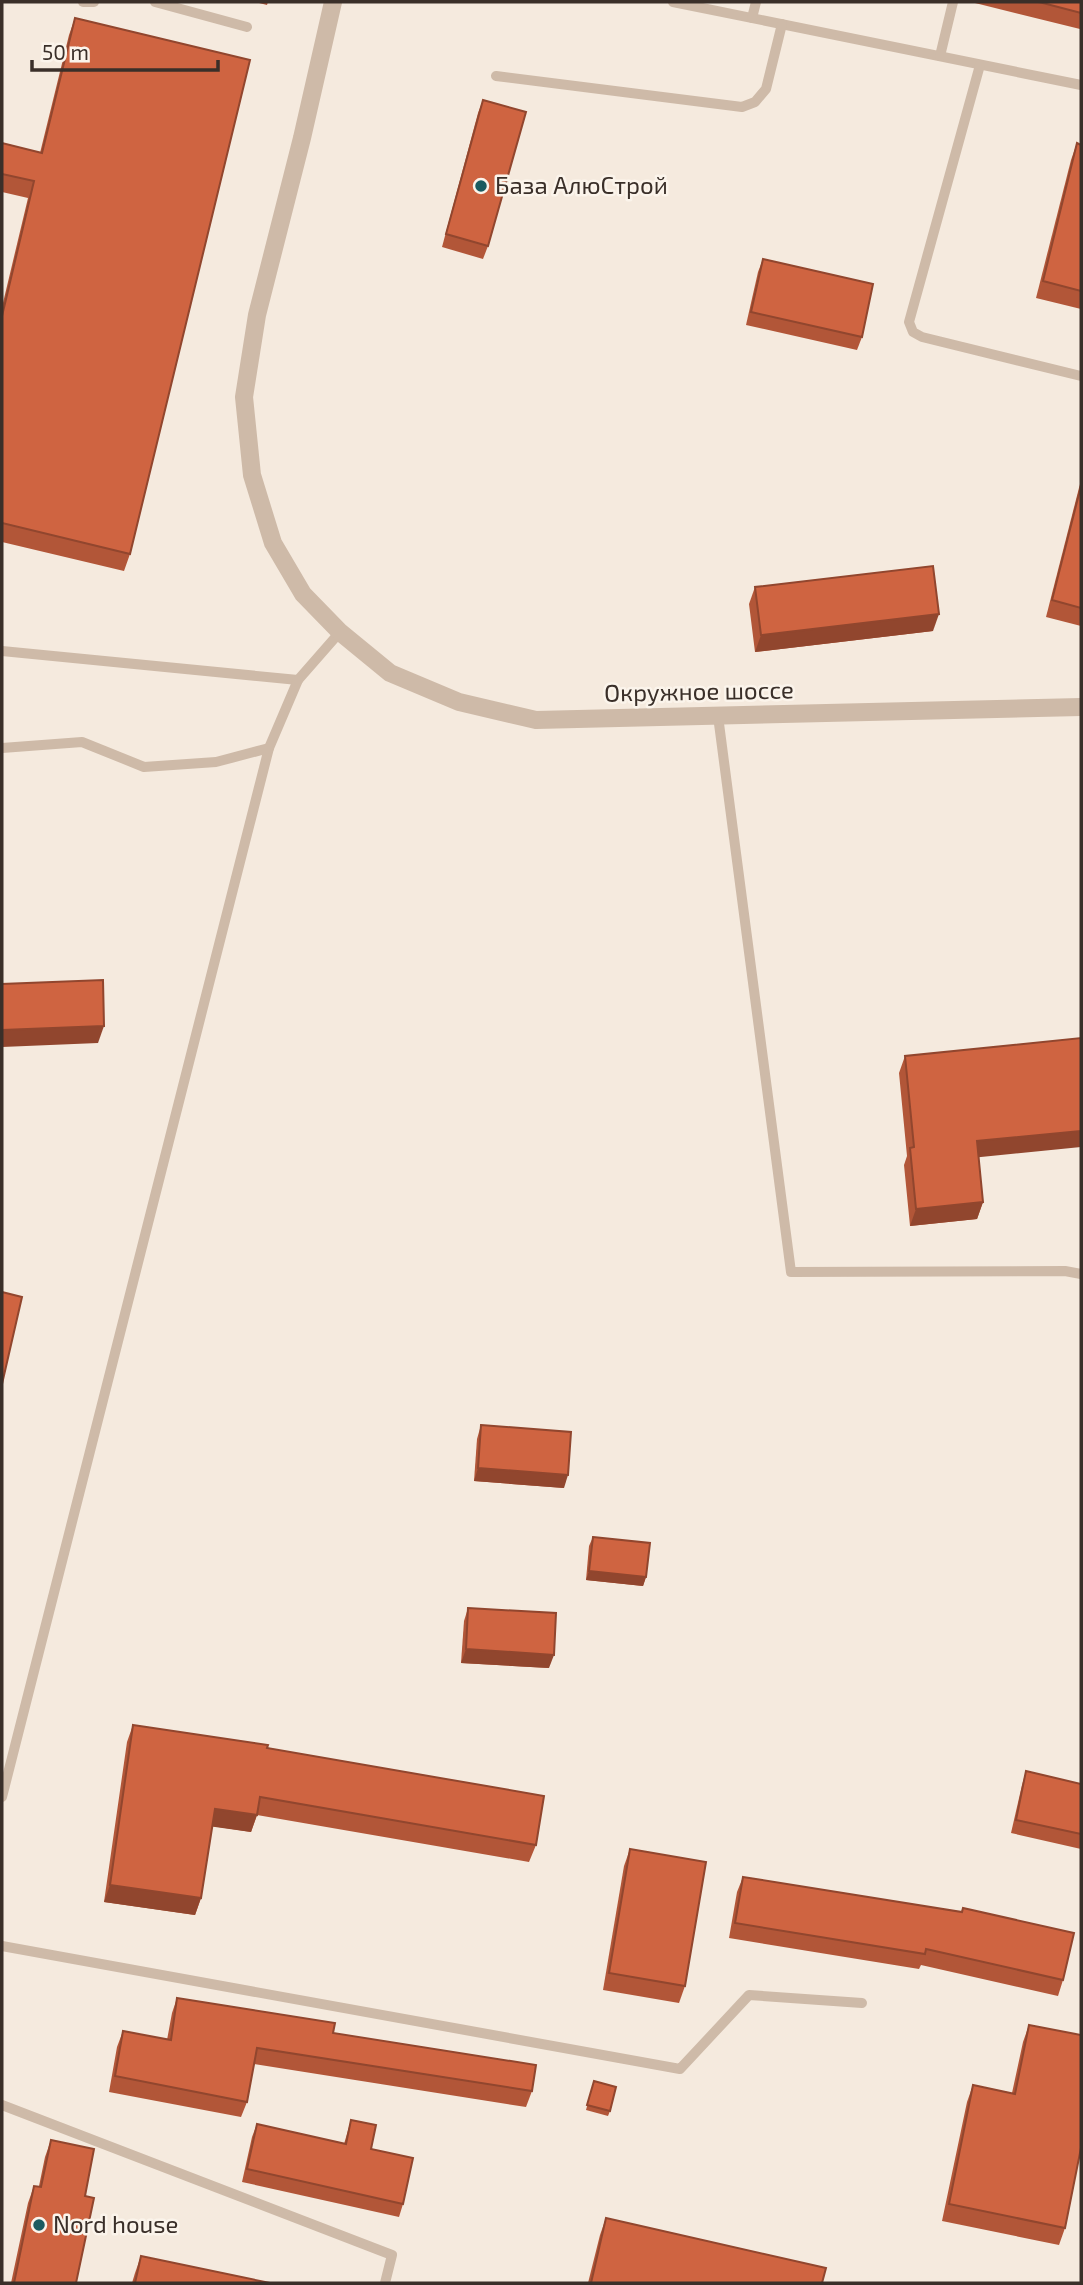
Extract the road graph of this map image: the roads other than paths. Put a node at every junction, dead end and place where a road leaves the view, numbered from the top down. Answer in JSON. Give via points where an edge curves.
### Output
{"nodes":[{"id":1,"x":83,"y":2,"type":"edge"},
{"id":2,"x":94,"y":2,"type":"edge"},
{"id":3,"x":155,"y":2,"type":"edge"},
{"id":4,"x":334,"y":2,"type":"edge"},
{"id":5,"x":680,"y":2,"type":"edge"},
{"id":6,"x":756,"y":2,"type":"edge"},
{"id":7,"x":953,"y":2,"type":"edge"},
{"id":8,"x":752,"y":18,"type":"junction"},
{"id":9,"x":782,"y":24,"type":"junction"},
{"id":10,"x":247,"y":27,"type":"dead end"},
{"id":11,"x":940,"y":56,"type":"junction"},
{"id":12,"x":980,"y":65,"type":"junction"},
{"id":13,"x":496,"y":76,"type":"dead end"},
{"id":14,"x":1081,"y":85,"type":"edge"},
{"id":15,"x":1081,"y":376,"type":"edge"},
{"id":16,"x":340,"y":632,"type":"junction"},
{"id":17,"x":2,"y":650,"type":"edge"},
{"id":18,"x":298,"y":680,"type":"junction"},
{"id":19,"x":1081,"y":707,"type":"edge"},
{"id":20,"x":718,"y":716,"type":"junction"},
{"id":21,"x":2,"y":748,"type":"edge"},
{"id":22,"x":269,"y":748,"type":"junction"},
{"id":23,"x":1081,"y":1274,"type":"edge"},
{"id":24,"x":2,"y":1797,"type":"edge"},
{"id":25,"x":2,"y":1946,"type":"edge"},
{"id":26,"x":862,"y":2003,"type":"dead end"},
{"id":27,"x":2,"y":2105,"type":"edge"},
{"id":28,"x":386,"y":2283,"type":"edge"}],
"edges":[{"from":1,"to":2,"type":"lane"},
{"from":3,"to":10,"type":"lane"},
{"from":4,"to":16,"type":"street","name":"Окружное шоссе","via":[[257,315],[244,397],[252,475],[273,543],[303,594]]},
{"from":5,"to":8,"type":"lane"},
{"from":6,"to":8,"type":"lane"},
{"from":7,"to":11,"type":"lane"},
{"from":8,"to":9,"type":"lane"},
{"from":9,"to":11,"type":"lane"},
{"from":9,"to":13,"type":"lane","via":[[766,89],[755,102],[742,107]]},
{"from":11,"to":12,"type":"lane"},
{"from":12,"to":14,"type":"lane"},
{"from":12,"to":15,"type":"lane","via":[[909,322],[913,332],[922,337]]},
{"from":16,"to":18,"type":"lane"},
{"from":16,"to":20,"type":"street","name":"Окружное шоссе","via":[[390,673],[459,702],[536,720]]},
{"from":17,"to":18,"type":"lane"},
{"from":18,"to":22,"type":"lane"},
{"from":19,"to":20,"type":"street","name":"Окружное шоссе"},
{"from":20,"to":23,"type":"lane","via":[[791,1272]]},
{"from":21,"to":22,"type":"lane","via":[[82,742],[144,766],[216,762]]},
{"from":22,"to":24,"type":"lane"},
{"from":25,"to":26,"type":"lane","via":[[680,2068],[749,1995]]},
{"from":27,"to":28,"type":"lane","via":[[392,2255]]}]}
